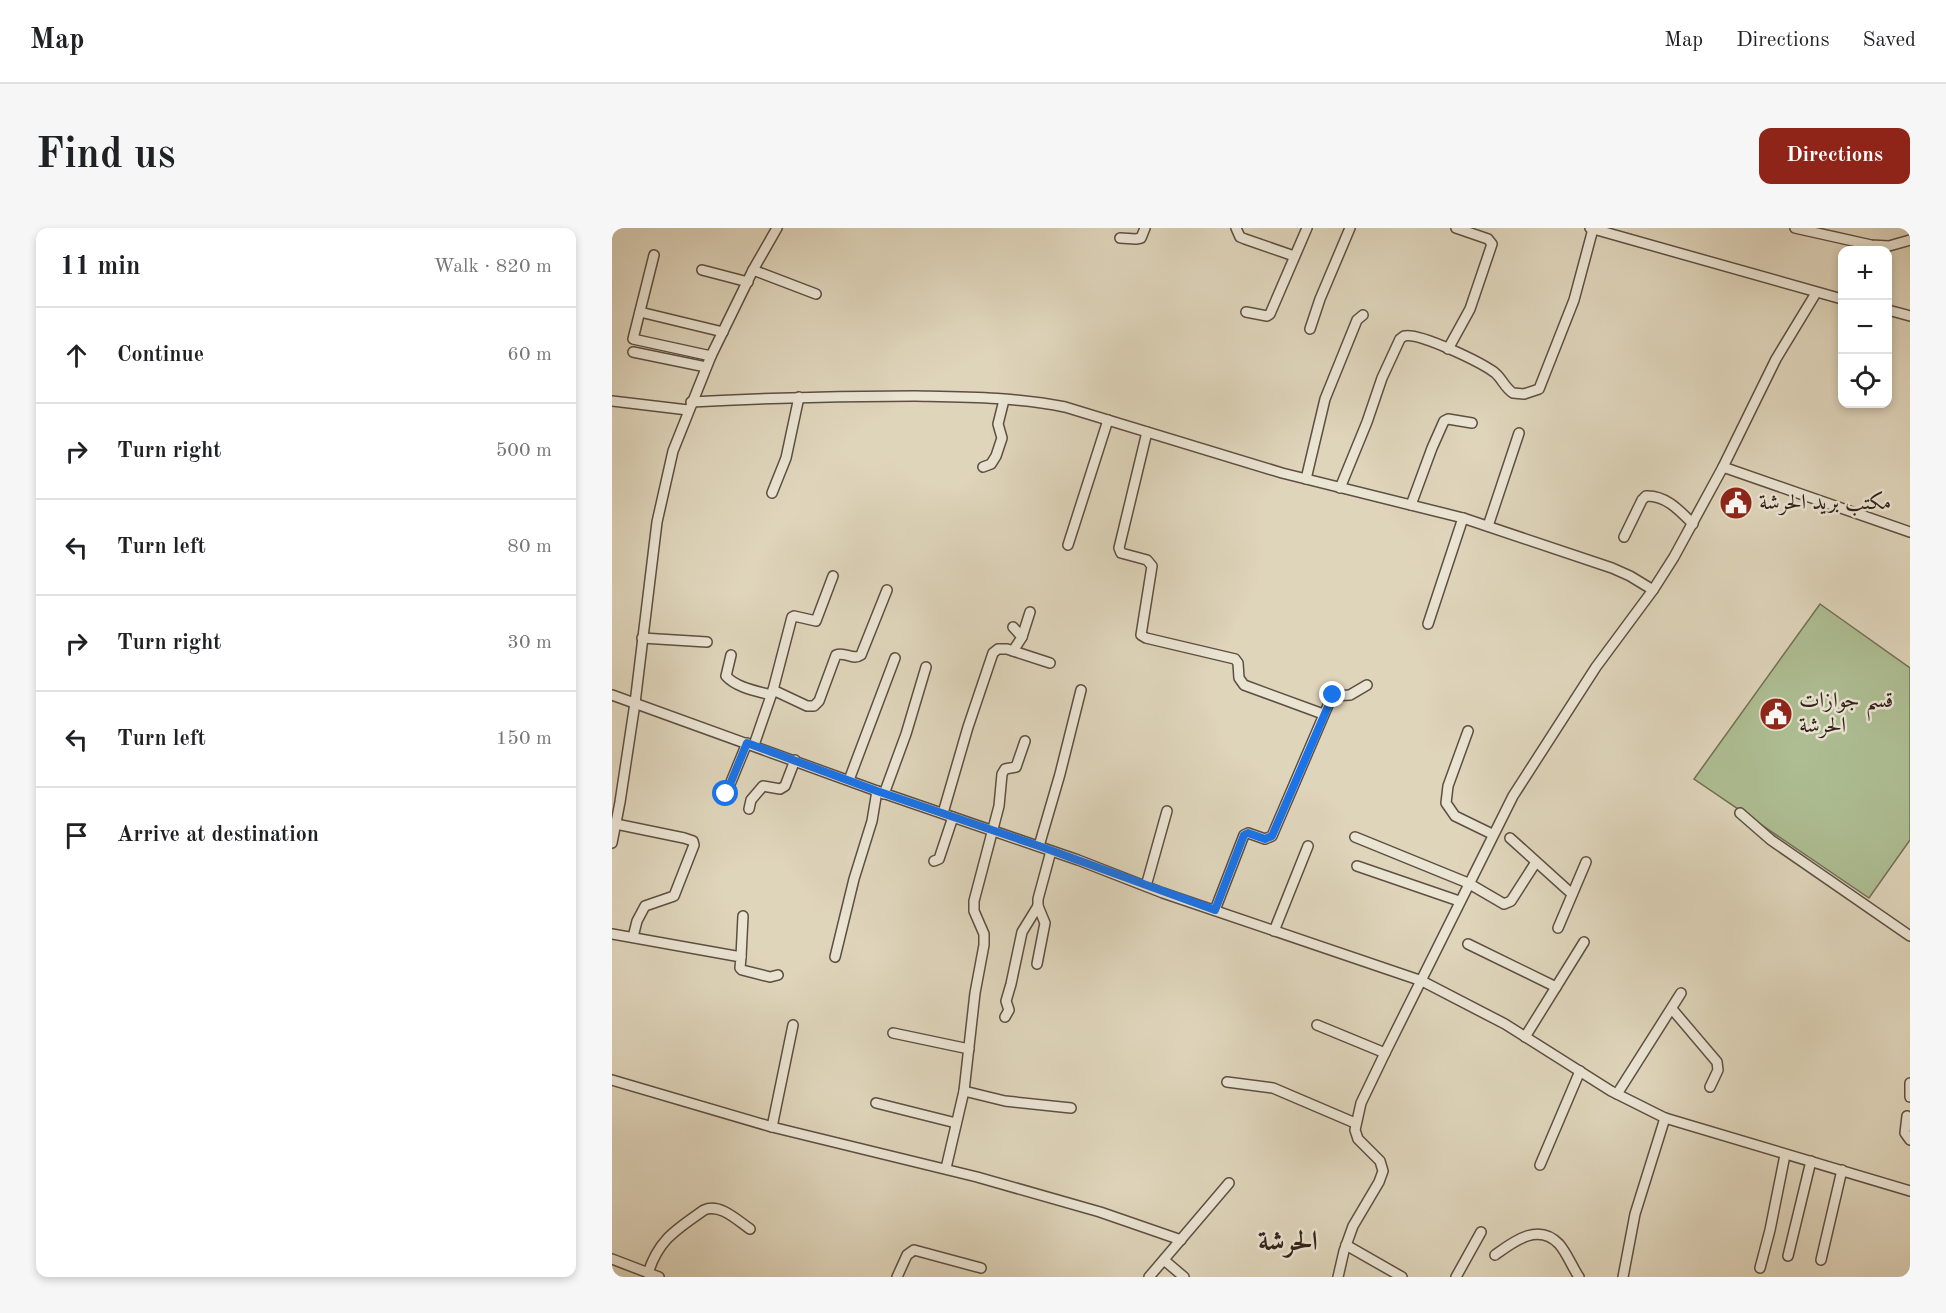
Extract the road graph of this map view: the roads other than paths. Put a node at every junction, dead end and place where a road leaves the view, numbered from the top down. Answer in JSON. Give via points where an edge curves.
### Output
{"nodes":[{"id":1,"x":777,"y":228,"type":"edge"},
{"id":2,"x":1145,"y":228,"type":"edge"},
{"id":3,"x":1236,"y":228,"type":"edge"},
{"id":4,"x":1307,"y":228,"type":"edge"},
{"id":5,"x":1350,"y":228,"type":"edge"},
{"id":6,"x":1456,"y":228,"type":"edge"},
{"id":7,"x":1795,"y":228,"type":"edge"},
{"id":8,"x":1592,"y":229,"type":"edge"},
{"id":9,"x":1120,"y":238,"type":"dead end"},
{"id":10,"x":1910,"y":240,"type":"edge"},
{"id":11,"x":654,"y":255,"type":"dead end"},
{"id":12,"x":1294,"y":256,"type":"junction"},
{"id":13,"x":702,"y":270,"type":"dead end"},
{"id":14,"x":753,"y":270,"type":"junction"},
{"id":15,"x":748,"y":282,"type":"junction"},
{"id":16,"x":1816,"y":293,"type":"junction"},
{"id":17,"x":816,"y":294,"type":"dead end"},
{"id":18,"x":1838,"y":298,"type":"edge"},
{"id":19,"x":1892,"y":311,"type":"edge"},
{"id":20,"x":640,"y":312,"type":"junction"},
{"id":21,"x":1246,"y":312,"type":"dead end"},
{"id":22,"x":1363,"y":315,"type":"dead end"},
{"id":23,"x":1910,"y":316,"type":"edge"},
{"id":24,"x":1310,"y":329,"type":"dead end"},
{"id":25,"x":723,"y":332,"type":"junction"},
{"id":26,"x":1448,"y":349,"type":"junction"},
{"id":27,"x":633,"y":352,"type":"dead end"},
{"id":28,"x":711,"y":356,"type":"junction"},
{"id":29,"x":706,"y":367,"type":"junction"},
{"id":30,"x":799,"y":397,"type":"junction"},
{"id":31,"x":1004,"y":400,"type":"junction"},
{"id":32,"x":612,"y":401,"type":"edge"},
{"id":33,"x":690,"y":406,"type":"junction"},
{"id":34,"x":1108,"y":420,"type":"junction"},
{"id":35,"x":1472,"y":423,"type":"dead end"},
{"id":36,"x":1147,"y":432,"type":"junction"},
{"id":37,"x":1519,"y":433,"type":"dead end"},
{"id":38,"x":983,"y":467,"type":"dead end"},
{"id":39,"x":1723,"y":467,"type":"junction"},
{"id":40,"x":1306,"y":479,"type":"junction"},
{"id":41,"x":1340,"y":488,"type":"junction"},
{"id":42,"x":772,"y":493,"type":"dead end"},
{"id":43,"x":1411,"y":505,"type":"junction"},
{"id":44,"x":1463,"y":518,"type":"junction"},
{"id":45,"x":1693,"y":524,"type":"junction"},
{"id":46,"x":1488,"y":526,"type":"junction"},
{"id":47,"x":1910,"y":532,"type":"edge"},
{"id":48,"x":1624,"y":537,"type":"dead end"},
{"id":49,"x":1068,"y":545,"type":"dead end"},
{"id":50,"x":833,"y":576,"type":"dead end"},
{"id":51,"x":887,"y":590,"type":"dead end"},
{"id":52,"x":1653,"y":590,"type":"junction"},
{"id":53,"x":1030,"y":612,"type":"dead end"},
{"id":54,"x":1428,"y":624,"type":"dead end"},
{"id":55,"x":1013,"y":627,"type":"dead end"},
{"id":56,"x":1022,"y":637,"type":"junction"},
{"id":57,"x":642,"y":638,"type":"junction"},
{"id":58,"x":707,"y":642,"type":"dead end"},
{"id":59,"x":1013,"y":651,"type":"junction"},
{"id":60,"x":731,"y":655,"type":"dead end"},
{"id":61,"x":895,"y":658,"type":"dead end"},
{"id":62,"x":1050,"y":663,"type":"dead end"},
{"id":63,"x":926,"y":667,"type":"dead end"},
{"id":64,"x":1367,"y":685,"type":"dead end"},
{"id":65,"x":1081,"y":690,"type":"dead end"},
{"id":66,"x":772,"y":692,"type":"junction"},
{"id":67,"x":612,"y":695,"type":"edge"},
{"id":68,"x":635,"y":703,"type":"junction"},
{"id":69,"x":1323,"y":714,"type":"junction"},
{"id":70,"x":1468,"y":732,"type":"dead end"},
{"id":71,"x":1025,"y":741,"type":"dead end"},
{"id":72,"x":750,"y":744,"type":"junction"},
{"id":73,"x":795,"y":760,"type":"junction"},
{"id":74,"x":849,"y":780,"type":"junction"},
{"id":75,"x":881,"y":792,"type":"junction"},
{"id":76,"x":726,"y":794,"type":"dead end"},
{"id":77,"x":616,"y":801,"type":"edge"},
{"id":78,"x":749,"y":809,"type":"dead end"},
{"id":79,"x":1167,"y":811,"type":"dead end"},
{"id":80,"x":943,"y":813,"type":"junction"},
{"id":81,"x":1740,"y":813,"type":"dead end"},
{"id":82,"x":952,"y":817,"type":"junction"},
{"id":83,"x":616,"y":824,"type":"junction"},
{"id":84,"x":993,"y":830,"type":"junction"},
{"id":85,"x":1492,"y":834,"type":"junction"},
{"id":86,"x":1355,"y":837,"type":"dead end"},
{"id":87,"x":1510,"y":838,"type":"dead end"},
{"id":88,"x":612,"y":843,"type":"edge"},
{"id":89,"x":1039,"y":846,"type":"junction"},
{"id":90,"x":1308,"y":846,"type":"dead end"},
{"id":91,"x":1051,"y":851,"type":"junction"},
{"id":92,"x":934,"y":861,"type":"dead end"},
{"id":93,"x":1536,"y":862,"type":"junction"},
{"id":94,"x":1586,"y":862,"type":"dead end"},
{"id":95,"x":1357,"y":866,"type":"dead end"},
{"id":96,"x":1468,"y":883,"type":"junction"},
{"id":97,"x":1146,"y":886,"type":"junction"},
{"id":98,"x":1572,"y":894,"type":"junction"},
{"id":99,"x":1459,"y":902,"type":"junction"},
{"id":100,"x":1038,"y":906,"type":"junction"},
{"id":101,"x":1215,"y":910,"type":"junction"},
{"id":102,"x":743,"y":916,"type":"dead end"},
{"id":103,"x":1558,"y":928,"type":"dead end"},
{"id":104,"x":1274,"y":931,"type":"junction"},
{"id":105,"x":612,"y":934,"type":"edge"},
{"id":106,"x":1910,"y":936,"type":"edge"},
{"id":107,"x":633,"y":937,"type":"junction"},
{"id":108,"x":1584,"y":942,"type":"dead end"},
{"id":109,"x":1468,"y":944,"type":"dead end"},
{"id":110,"x":741,"y":957,"type":"junction"},
{"id":111,"x":834,"y":957,"type":"dead end"},
{"id":112,"x":1037,"y":964,"type":"dead end"},
{"id":113,"x":778,"y":975,"type":"dead end"},
{"id":114,"x":1422,"y":981,"type":"junction"},
{"id":115,"x":1556,"y":987,"type":"junction"},
{"id":116,"x":1682,"y":993,"type":"dead end"},
{"id":117,"x":1672,"y":1009,"type":"junction"},
{"id":118,"x":1005,"y":1017,"type":"dead end"},
{"id":119,"x":793,"y":1025,"type":"dead end"},
{"id":120,"x":1317,"y":1025,"type":"dead end"},
{"id":121,"x":893,"y":1033,"type":"dead end"},
{"id":122,"x":1525,"y":1036,"type":"junction"},
{"id":123,"x":969,"y":1049,"type":"junction"},
{"id":124,"x":1385,"y":1053,"type":"junction"},
{"id":125,"x":1580,"y":1071,"type":"junction"},
{"id":126,"x":612,"y":1080,"type":"edge"},
{"id":127,"x":1227,"y":1082,"type":"dead end"},
{"id":128,"x":1910,"y":1083,"type":"edge"},
{"id":129,"x":1710,"y":1087,"type":"dead end"},
{"id":130,"x":964,"y":1091,"type":"junction"},
{"id":131,"x":1617,"y":1094,"type":"junction"},
{"id":132,"x":1910,"y":1097,"type":"edge"},
{"id":133,"x":876,"y":1103,"type":"dead end"},
{"id":134,"x":1071,"y":1108,"type":"dead end"},
{"id":135,"x":1907,"y":1116,"type":"dead end"},
{"id":136,"x":1665,"y":1118,"type":"junction"},
{"id":137,"x":1355,"y":1123,"type":"junction"},
{"id":138,"x":956,"y":1124,"type":"junction"},
{"id":139,"x":772,"y":1127,"type":"junction"},
{"id":140,"x":1910,"y":1140,"type":"edge"},
{"id":141,"x":1785,"y":1155,"type":"junction"},
{"id":142,"x":1811,"y":1161,"type":"junction"},
{"id":143,"x":1540,"y":1165,"type":"dead end"},
{"id":144,"x":946,"y":1168,"type":"junction"},
{"id":145,"x":1842,"y":1170,"type":"junction"},
{"id":146,"x":1229,"y":1183,"type":"dead end"},
{"id":147,"x":1910,"y":1191,"type":"edge"},
{"id":148,"x":750,"y":1229,"type":"dead end"},
{"id":149,"x":1481,"y":1232,"type":"dead end"},
{"id":150,"x":1181,"y":1240,"type":"junction"},
{"id":151,"x":1346,"y":1245,"type":"junction"},
{"id":152,"x":1495,"y":1255,"type":"dead end"},
{"id":153,"x":1788,"y":1256,"type":"dead end"},
{"id":154,"x":612,"y":1259,"type":"edge"},
{"id":155,"x":1164,"y":1260,"type":"junction"},
{"id":156,"x":1821,"y":1260,"type":"dead end"},
{"id":157,"x":981,"y":1268,"type":"dead end"},
{"id":158,"x":1760,"y":1268,"type":"dead end"},
{"id":159,"x":648,"y":1274,"type":"junction"},
{"id":160,"x":659,"y":1277,"type":"edge"},
{"id":161,"x":897,"y":1277,"type":"edge"},
{"id":162,"x":1149,"y":1277,"type":"edge"},
{"id":163,"x":1184,"y":1277,"type":"edge"},
{"id":164,"x":1338,"y":1277,"type":"edge"},
{"id":165,"x":1402,"y":1277,"type":"edge"},
{"id":166,"x":1456,"y":1277,"type":"edge"},
{"id":167,"x":1579,"y":1277,"type":"edge"},
{"id":168,"x":1623,"y":1277,"type":"edge"}],
"edges":[{"from":1,"to":14,"type":"street"},
{"from":2,"to":9,"type":"street","via":[[1141,238]]},
{"from":3,"to":12,"type":"street","via":[[1240,237]]},
{"from":4,"to":12,"type":"street"},
{"from":5,"to":24,"type":"street"},
{"from":6,"to":26,"type":"street","via":[[1492,244],[1470,309]]},
{"from":7,"to":10,"type":"street","via":[[1871,245],[1889,246]]},
{"from":8,"to":16,"type":"street"},
{"from":8,"to":26,"type":"street","via":[[1574,300],[1539,389],[1513,393],[1495,373]]},
{"from":11,"to":20,"type":"street"},
{"from":12,"to":21,"type":"street","via":[[1270,314]]},
{"from":13,"to":15,"type":"street"},
{"from":14,"to":15,"type":"street"},
{"from":14,"to":17,"type":"street"},
{"from":15,"to":25,"type":"street"},
{"from":16,"to":18,"type":"street"},
{"from":16,"to":39,"type":"street","via":[[1776,359]]},
{"from":19,"to":23,"type":"street"},
{"from":20,"to":25,"type":"street"},
{"from":20,"to":28,"type":"street","via":[[634,340]]},
{"from":22,"to":40,"type":"street","via":[[1357,320],[1329,387]]},
{"from":25,"to":28,"type":"street"},
{"from":26,"to":41,"type":"street","via":[[1410,334],[1400,339]]},
{"from":27,"to":29,"type":"street"},
{"from":28,"to":29,"type":"street"},
{"from":29,"to":33,"type":"street"},
{"from":30,"to":31,"type":"street","via":[[940,396]]},
{"from":30,"to":33,"type":"street"},
{"from":30,"to":42,"type":"street","via":[[786,458]]},
{"from":31,"to":34,"type":"street","via":[[1043,402]]},
{"from":31,"to":38,"type":"street","via":[[998,424],[1002,438],[991,464]]},
{"from":32,"to":33,"type":"street"},
{"from":33,"to":57,"type":"street","via":[[662,496]]},
{"from":34,"to":36,"type":"street"},
{"from":34,"to":49,"type":"street"},
{"from":35,"to":43,"type":"street","via":[[1444,421]]},
{"from":36,"to":40,"type":"street"},
{"from":36,"to":69,"type":"street","via":[[1119,548],[1121,553],[1147,560],[1152,566],[1141,635],[1235,659],[1244,685]]},
{"from":37,"to":46,"type":"street"},
{"from":39,"to":45,"type":"street"},
{"from":39,"to":47,"type":"street"},
{"from":40,"to":41,"type":"street"},
{"from":41,"to":43,"type":"street"},
{"from":43,"to":44,"type":"street"},
{"from":44,"to":46,"type":"street"},
{"from":44,"to":54,"type":"street"},
{"from":45,"to":48,"type":"street","via":[[1666,500],[1646,496]]},
{"from":45,"to":52,"type":"street"},
{"from":46,"to":52,"type":"street","via":[[1612,568]]},
{"from":50,"to":66,"type":"street","via":[[816,621],[792,617]]},
{"from":51,"to":66,"type":"street","via":[[861,655],[836,655],[817,704],[807,706]]},
{"from":52,"to":85,"type":"street","via":[[1569,706]]},
{"from":53,"to":56,"type":"street"},
{"from":55,"to":56,"type":"street"},
{"from":56,"to":59,"type":"street"},
{"from":57,"to":58,"type":"street"},
{"from":57,"to":68,"type":"street"},
{"from":59,"to":62,"type":"street"},
{"from":59,"to":80,"type":"street","via":[[998,649],[991,657]]},
{"from":60,"to":66,"type":"street","via":[[728,679]]},
{"from":61,"to":74,"type":"street"},
{"from":63,"to":75,"type":"street","via":[[906,734]]},
{"from":64,"to":69,"type":"street","via":[[1350,695],[1332,696]]},
{"from":65,"to":89,"type":"street"},
{"from":66,"to":72,"type":"street"},
{"from":67,"to":68,"type":"street"},
{"from":68,"to":72,"type":"street"},
{"from":68,"to":77,"type":"street"},
{"from":69,"to":101,"type":"street","via":[[1272,836],[1265,839],[1244,835]]},
{"from":70,"to":85,"type":"street","via":[[1448,786],[1446,804],[1455,816]]},
{"from":71,"to":84,"type":"street","via":[[1016,767],[1002,774]]},
{"from":72,"to":73,"type":"street"},
{"from":72,"to":76,"type":"street"},
{"from":73,"to":74,"type":"street"},
{"from":73,"to":78,"type":"street","via":[[785,786],[763,786]]},
{"from":74,"to":75,"type":"street"},
{"from":75,"to":80,"type":"street"},
{"from":75,"to":111,"type":"street"},
{"from":77,"to":83,"type":"street"},
{"from":79,"to":97,"type":"street"},
{"from":80,"to":82,"type":"street"},
{"from":81,"to":106,"type":"street","via":[[1771,840]]},
{"from":82,"to":84,"type":"street"},
{"from":82,"to":92,"type":"street","via":[[939,859]]},
{"from":83,"to":88,"type":"street"},
{"from":83,"to":107,"type":"street","via":[[684,838],[694,845],[674,896],[645,906]]},
{"from":84,"to":89,"type":"street"},
{"from":84,"to":123,"type":"street","via":[[973,904],[984,940]]},
{"from":85,"to":96,"type":"street"},
{"from":86,"to":96,"type":"street"},
{"from":87,"to":93,"type":"street"},
{"from":89,"to":91,"type":"street"},
{"from":90,"to":104,"type":"street"},
{"from":91,"to":97,"type":"street"},
{"from":91,"to":100,"type":"street"},
{"from":93,"to":96,"type":"street","via":[[1507,904]]},
{"from":93,"to":98,"type":"street"},
{"from":94,"to":98,"type":"street"},
{"from":95,"to":99,"type":"street"},
{"from":96,"to":99,"type":"street"},
{"from":97,"to":101,"type":"street"},
{"from":98,"to":103,"type":"street"},
{"from":99,"to":114,"type":"street"},
{"from":100,"to":112,"type":"street","via":[[1045,923]]},
{"from":100,"to":118,"type":"street","via":[[1022,932]]},
{"from":101,"to":104,"type":"street"},
{"from":102,"to":110,"type":"street"},
{"from":104,"to":114,"type":"street"},
{"from":105,"to":107,"type":"street"},
{"from":107,"to":110,"type":"street"},
{"from":108,"to":115,"type":"street"},
{"from":109,"to":115,"type":"street"},
{"from":110,"to":113,"type":"street","via":[[741,970],[770,977]]},
{"from":114,"to":122,"type":"street"},
{"from":114,"to":124,"type":"street"},
{"from":115,"to":122,"type":"street"},
{"from":116,"to":117,"type":"street"},
{"from":117,"to":129,"type":"street","via":[[1718,1062]]},
{"from":117,"to":131,"type":"street"},
{"from":119,"to":139,"type":"street"},
{"from":120,"to":124,"type":"street"},
{"from":121,"to":123,"type":"street"},
{"from":122,"to":125,"type":"street"},
{"from":123,"to":130,"type":"street"},
{"from":124,"to":137,"type":"street"},
{"from":125,"to":131,"type":"street"},
{"from":125,"to":143,"type":"street"},
{"from":126,"to":139,"type":"street"},
{"from":127,"to":137,"type":"street","via":[[1273,1088]]},
{"from":128,"to":132,"type":"street"},
{"from":130,"to":134,"type":"street","via":[[1005,1101]]},
{"from":130,"to":138,"type":"street"},
{"from":131,"to":136,"type":"street"},
{"from":133,"to":138,"type":"street"},
{"from":135,"to":140,"type":"street","via":[[1905,1132]]},
{"from":136,"to":141,"type":"street"},
{"from":136,"to":168,"type":"street","via":[[1637,1206]]},
{"from":137,"to":151,"type":"street","via":[[1356,1134],[1380,1161],[1383,1171]]},
{"from":138,"to":144,"type":"street"},
{"from":139,"to":144,"type":"street"},
{"from":141,"to":142,"type":"street"},
{"from":141,"to":158,"type":"street"},
{"from":142,"to":145,"type":"street"},
{"from":142,"to":153,"type":"street"},
{"from":144,"to":150,"type":"street","via":[[1100,1212]]},
{"from":145,"to":147,"type":"street"},
{"from":145,"to":156,"type":"street"},
{"from":146,"to":150,"type":"street"},
{"from":148,"to":159,"type":"street","via":[[720,1210],[704,1210],[665,1239]]},
{"from":149,"to":166,"type":"street"},
{"from":150,"to":155,"type":"street"},
{"from":151,"to":164,"type":"street"},
{"from":151,"to":165,"type":"street"},
{"from":152,"to":167,"type":"street","via":[[1522,1236],[1546,1236],[1560,1245]]},
{"from":154,"to":159,"type":"street"},
{"from":155,"to":162,"type":"street"},
{"from":155,"to":163,"type":"street"},
{"from":157,"to":161,"type":"street","via":[[914,1250],[907,1255]]},
{"from":159,"to":160,"type":"street"}]}
